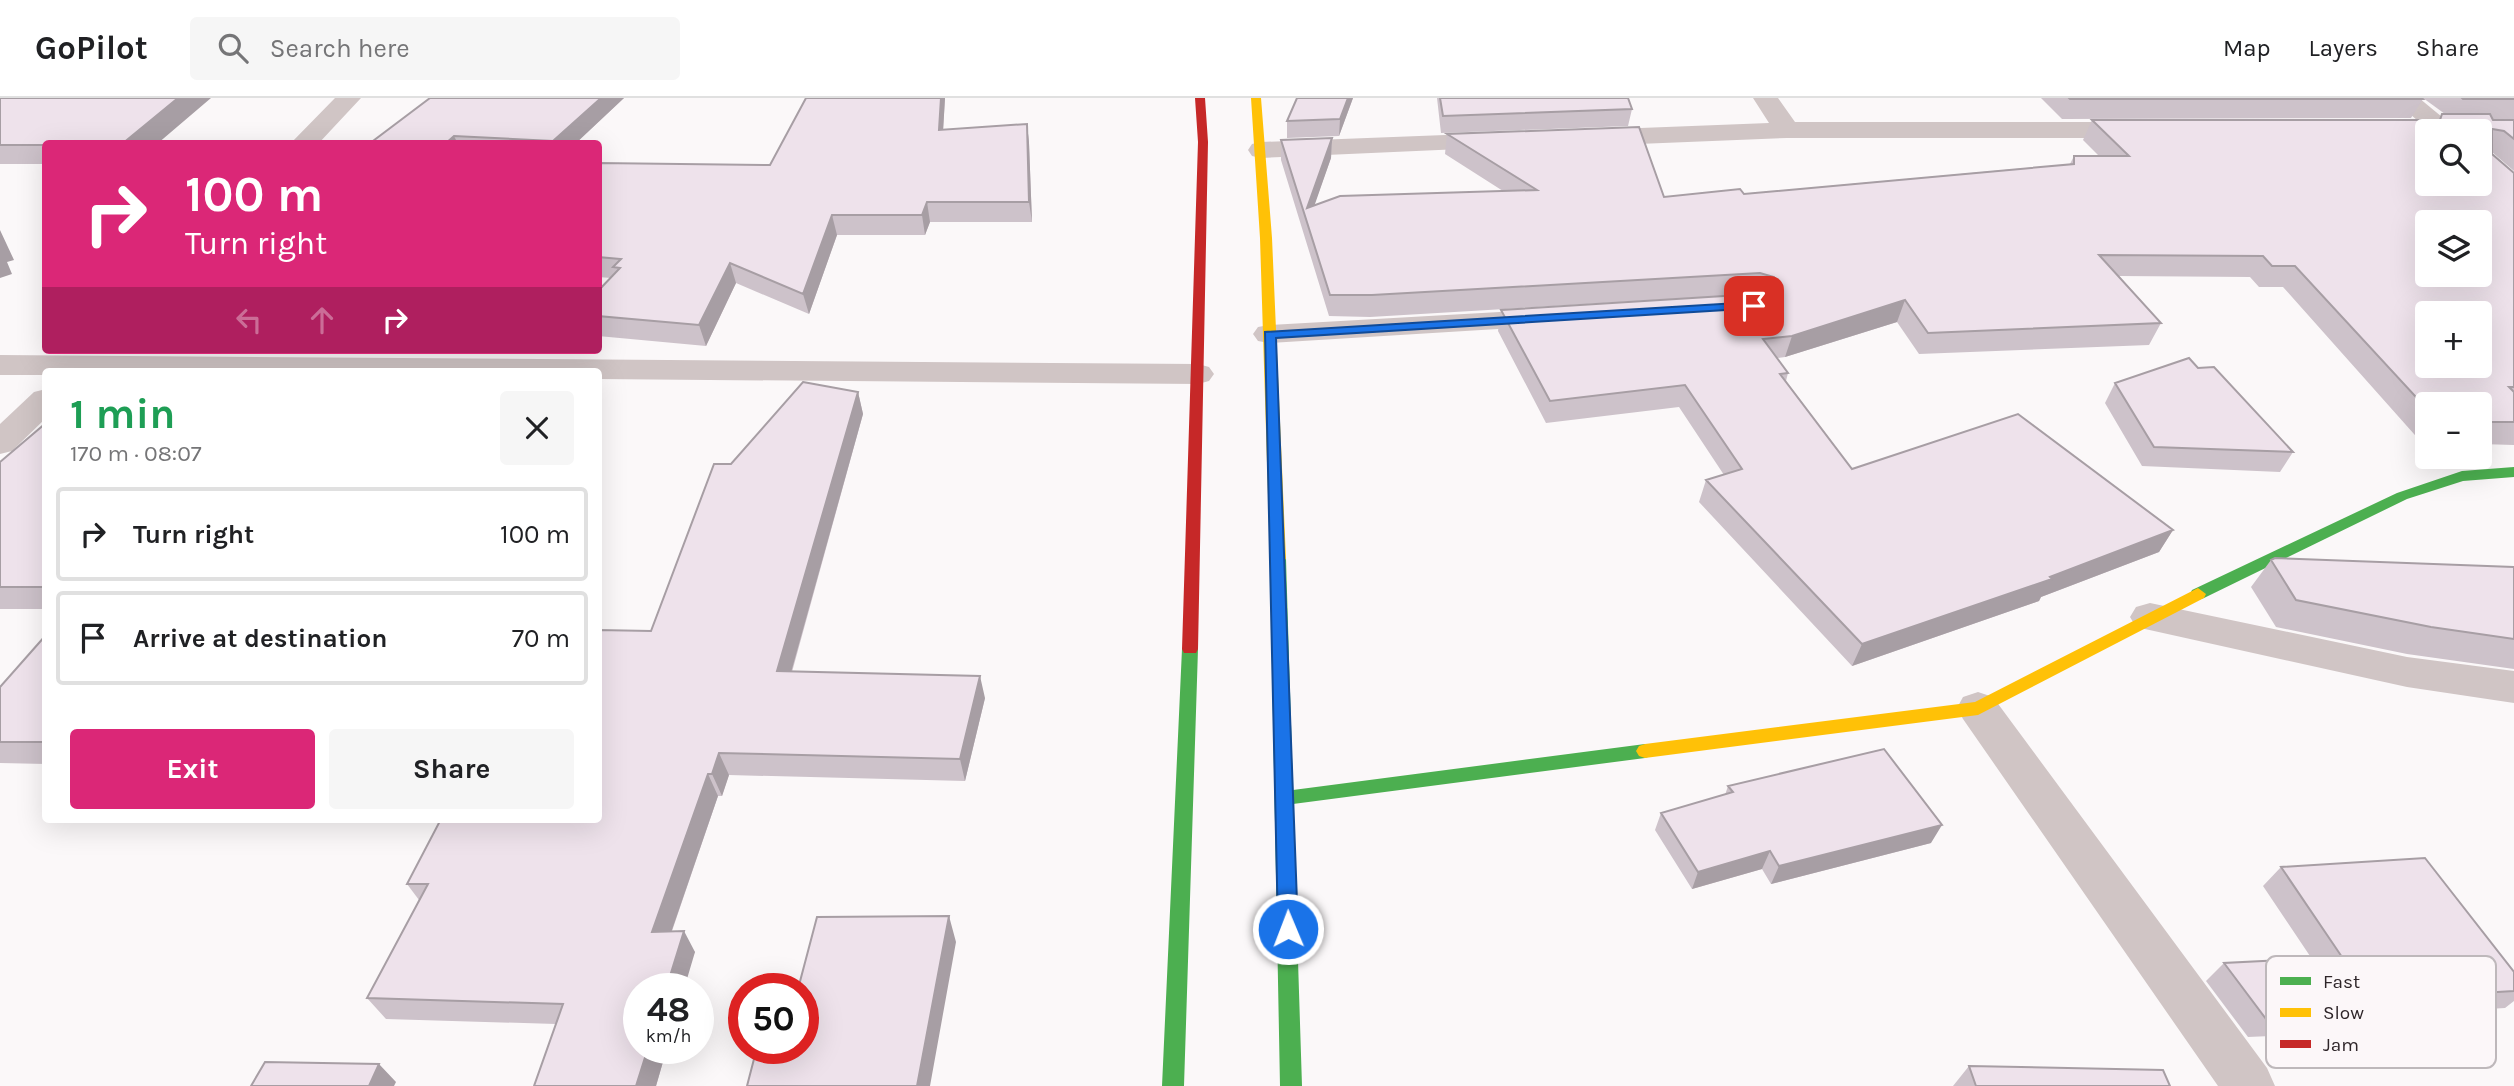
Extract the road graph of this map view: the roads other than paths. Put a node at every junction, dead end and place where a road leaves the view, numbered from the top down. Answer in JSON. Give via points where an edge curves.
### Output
{"nodes":[{"id":1,"x":349,"y":98,"type":"edge"},
{"id":2,"x":1200,"y":98,"type":"edge"},
{"id":3,"x":1256,"y":98,"type":"edge"},
{"id":4,"x":1765,"y":98,"type":"edge"},
{"id":5,"x":2403,"y":98,"type":"edge"},
{"id":6,"x":2430,"y":119,"type":"edge"},
{"id":7,"x":1787,"y":130,"type":"junction"},
{"id":8,"x":2165,"y":130,"type":"edge"},
{"id":9,"x":2403,"y":130,"type":"edge"},
{"id":10,"x":2415,"y":130,"type":"edge"},
{"id":11,"x":1566,"y":138,"type":"edge"},
{"id":12,"x":307,"y":140,"type":"edge"},
{"id":13,"x":1524,"y":140,"type":"edge"},
{"id":14,"x":1261,"y":150,"type":"junction"},
{"id":15,"x":1588,"y":316,"type":"edge"},
{"id":16,"x":1269,"y":334,"type":"junction"},
{"id":17,"x":83,"y":362,"type":"edge"},
{"id":18,"x":0,"y":365,"type":"edge"},
{"id":19,"x":1198,"y":374,"type":"junction"},
{"id":20,"x":42,"y":403,"type":"edge"},
{"id":21,"x":0,"y":443,"type":"edge"},
{"id":22,"x":2514,"y":472,"type":"edge"},
{"id":23,"x":2150,"y":617,"type":"junction"},
{"id":24,"x":2514,"y":687,"type":"edge"},
{"id":25,"x":1978,"y":708,"type":"junction"},
{"id":26,"x":1286,"y":798,"type":"junction"},
{"id":27,"x":1174,"y":1086,"type":"edge"},
{"id":28,"x":1291,"y":1086,"type":"edge"},
{"id":29,"x":2249,"y":1086,"type":"edge"}],
"edges":[{"from":1,"to":12,"type":"street"},
{"from":2,"to":19,"type":"main road"},
{"from":3,"to":14,"type":"main road"},
{"from":4,"to":7,"type":"street"},
{"from":5,"to":6,"type":"street"},
{"from":7,"to":8,"type":"street"},
{"from":7,"to":11,"type":"street"},
{"from":9,"to":10,"type":"street"},
{"from":13,"to":14,"type":"street"},
{"from":14,"to":16,"type":"main road"},
{"from":15,"to":16,"type":"street"},
{"from":16,"to":26,"type":"main road"},
{"from":17,"to":18,"type":"street"},
{"from":17,"to":19,"type":"street"},
{"from":19,"to":27,"type":"main road"},
{"from":20,"to":21,"type":"street"},
{"from":22,"to":23,"type":"main road","via":[[2462,476],[2402,496]]},
{"from":23,"to":24,"type":"street","via":[[2407,672]]},
{"from":23,"to":25,"type":"main road"},
{"from":25,"to":26,"type":"main road"},
{"from":25,"to":29,"type":"street"},
{"from":26,"to":28,"type":"main road"}]}
